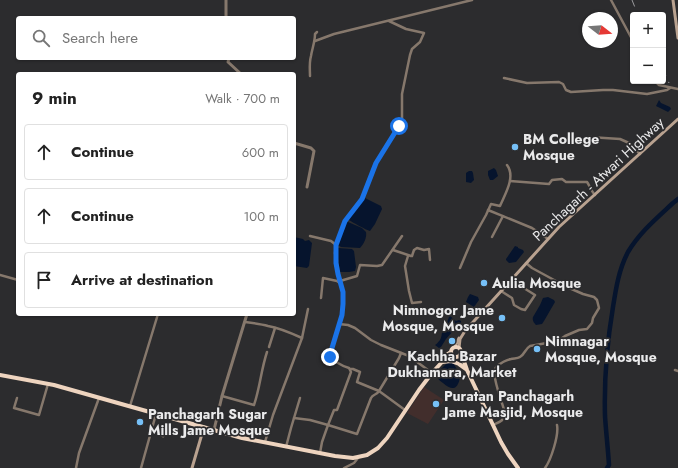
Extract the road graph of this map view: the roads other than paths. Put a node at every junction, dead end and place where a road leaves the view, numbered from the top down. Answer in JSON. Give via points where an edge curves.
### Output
{"nodes":[{"id":1,"x":226,"y":0,"type":"edge"},
{"id":2,"x":472,"y":0,"type":"edge"},
{"id":3,"x":611,"y":0,"type":"edge"},
{"id":4,"x":673,"y":0,"type":"edge"},
{"id":5,"x":226,"y":16,"type":"edge"},
{"id":6,"x":389,"y":21,"type":"junction"},
{"id":7,"x":317,"y":32,"type":"dead end"},
{"id":8,"x":630,"y":35,"type":"edge"},
{"id":9,"x":678,"y":38,"type":"edge"},
{"id":10,"x":315,"y":41,"type":"junction"},
{"id":11,"x":228,"y":60,"type":"edge"},
{"id":12,"x":239,"y":72,"type":"edge"},
{"id":13,"x":310,"y":76,"type":"dead end"},
{"id":14,"x":504,"y":78,"type":"dead end"},
{"id":15,"x":658,"y":84,"type":"edge"},
{"id":16,"x":670,"y":88,"type":"junction"},
{"id":17,"x":678,"y":89,"type":"edge"},
{"id":18,"x":678,"y":119,"type":"edge"},
{"id":19,"x":588,"y":137,"type":"dead end"},
{"id":20,"x":296,"y":143,"type":"edge"},
{"id":21,"x":640,"y":154,"type":"junction"},
{"id":22,"x":507,"y":165,"type":"dead end"},
{"id":23,"x":510,"y":181,"type":"junction"},
{"id":24,"x":307,"y":188,"type":"dead end"},
{"id":25,"x":595,"y":194,"type":"junction"},
{"id":26,"x":488,"y":210,"type":"junction"},
{"id":27,"x":503,"y":216,"type":"junction"},
{"id":28,"x":310,"y":236,"type":"dead end"},
{"id":29,"x":402,"y":236,"type":"dead end"},
{"id":30,"x":492,"y":237,"type":"dead end"},
{"id":31,"x":548,"y":239,"type":"junction"},
{"id":32,"x":336,"y":245,"type":"junction"},
{"id":33,"x":393,"y":250,"type":"junction"},
{"id":34,"x":408,"y":256,"type":"junction"},
{"id":35,"x":430,"y":260,"type":"dead end"},
{"id":36,"x":526,"y":263,"type":"junction"},
{"id":37,"x":460,"y":268,"type":"dead end"},
{"id":38,"x":0,"y":275,"type":"edge"},
{"id":39,"x":16,"y":279,"type":"edge"},
{"id":40,"x":511,"y":280,"type":"junction"},
{"id":41,"x":340,"y":281,"type":"junction"},
{"id":42,"x":341,"y":285,"type":"junction"},
{"id":43,"x":501,"y":291,"type":"junction"},
{"id":44,"x":321,"y":298,"type":"dead end"},
{"id":45,"x":421,"y":302,"type":"dead end"},
{"id":46,"x":308,"y":309,"type":"dead end"},
{"id":47,"x":157,"y":316,"type":"edge"},
{"id":48,"x":248,"y":316,"type":"edge"},
{"id":49,"x":246,"y":322,"type":"junction"},
{"id":50,"x":339,"y":324,"type":"junction"},
{"id":51,"x":275,"y":328,"type":"junction"},
{"id":52,"x":302,"y":338,"type":"junction"},
{"id":53,"x":268,"y":347,"type":"dead end"},
{"id":54,"x":457,"y":348,"type":"junction"},
{"id":55,"x":267,"y":352,"type":"dead end"},
{"id":56,"x":401,"y":353,"type":"junction"},
{"id":57,"x":450,"y":353,"type":"junction"},
{"id":58,"x":461,"y":353,"type":"junction"},
{"id":59,"x":457,"y":357,"type":"junction"},
{"id":60,"x":463,"y":360,"type":"junction"},
{"id":61,"x":444,"y":362,"type":"junction"},
{"id":62,"x":350,"y":369,"type":"junction"},
{"id":63,"x":467,"y":370,"type":"junction"},
{"id":64,"x":432,"y":373,"type":"junction"},
{"id":65,"x":0,"y":375,"type":"edge"},
{"id":66,"x":48,"y":383,"type":"junction"},
{"id":67,"x":379,"y":391,"type":"junction"},
{"id":68,"x":222,"y":396,"type":"junction"},
{"id":69,"x":99,"y":397,"type":"junction"},
{"id":70,"x":17,"y":398,"type":"dead end"},
{"id":71,"x":300,"y":398,"type":"dead end"},
{"id":72,"x":130,"y":406,"type":"junction"},
{"id":73,"x":406,"y":410,"type":"junction"},
{"id":74,"x":156,"y":414,"type":"junction"},
{"id":75,"x":294,"y":418,"type":"junction"},
{"id":76,"x":328,"y":425,"type":"junction"},
{"id":77,"x":493,"y":425,"type":"junction"},
{"id":78,"x":557,"y":425,"type":"dead end"},
{"id":79,"x":204,"y":427,"type":"junction"},
{"id":80,"x":152,"y":430,"type":"junction"},
{"id":81,"x":214,"y":430,"type":"junction"},
{"id":82,"x":160,"y":433,"type":"dead end"},
{"id":83,"x":265,"y":442,"type":"junction"},
{"id":84,"x":286,"y":446,"type":"junction"},
{"id":85,"x":320,"y":453,"type":"junction"},
{"id":86,"x":358,"y":457,"type":"junction"},
{"id":87,"x":76,"y":468,"type":"edge"},
{"id":88,"x":141,"y":468,"type":"edge"},
{"id":89,"x":192,"y":468,"type":"edge"},
{"id":90,"x":344,"y":468,"type":"edge"},
{"id":91,"x":518,"y":468,"type":"edge"},
{"id":92,"x":545,"y":468,"type":"edge"}],
"edges":[{"from":1,"to":5,"type":"street"},
{"from":2,"to":6,"type":"street"},
{"from":3,"to":8,"type":"street"},
{"from":4,"to":9,"type":"main road"},
{"from":6,"to":10,"type":"street"},
{"from":6,"to":32,"type":"street","via":[[406,29],[424,33],[410,55],[402,94],[401,122],[376,163],[362,199],[345,221]]},
{"from":7,"to":10,"type":"street"},
{"from":10,"to":13,"type":"street"},
{"from":11,"to":12,"type":"street"},
{"from":14,"to":16,"type":"street","via":[[527,83],[559,82],[571,92],[613,90],[646,94]]},
{"from":15,"to":16,"type":"street"},
{"from":16,"to":17,"type":"street"},
{"from":18,"to":21,"type":"main road","name":"Panchagarh - Atwari Highway"},
{"from":19,"to":21,"type":"street","via":[[620,139],[630,143]]},
{"from":20,"to":24,"type":"street","via":[[314,151]]},
{"from":21,"to":25,"type":"main road","name":"Panchagarh - Atwari Highway"},
{"from":22,"to":23,"type":"street","via":[[511,172]]},
{"from":23,"to":25,"type":"street","via":[[549,184],[551,180],[562,179],[566,182],[587,182]]},
{"from":23,"to":26,"type":"street","via":[[500,206],[491,204]]},
{"from":25,"to":31,"type":"main road","name":"Panchagarh - Atwari Highway"},
{"from":26,"to":27,"type":"street"},
{"from":26,"to":37,"type":"street"},
{"from":27,"to":30,"type":"street"},
{"from":27,"to":31,"type":"street","via":[[535,230]]},
{"from":28,"to":32,"type":"street","via":[[331,241]]},
{"from":29,"to":33,"type":"street"},
{"from":31,"to":36,"type":"main road","name":"Panchagarh - Atwari Highway"},
{"from":32,"to":41,"type":"street"},
{"from":33,"to":34,"type":"street"},
{"from":33,"to":41,"type":"street","via":[[382,265],[360,265],[357,276]]},
{"from":34,"to":35,"type":"street","via":[[412,256],[417,248],[429,249]]},
{"from":34,"to":45,"type":"street","via":[[405,266],[412,303]]},
{"from":36,"to":40,"type":"main road","name":"Panchagarh - Atwari Highway"},
{"from":36,"to":77,"type":"street","via":[[567,287],[594,297],[599,308],[587,329],[558,341],[528,347],[519,358],[509,359],[496,367],[494,377],[505,414],[504,419]]},
{"from":38,"to":39,"type":"street"},
{"from":40,"to":43,"type":"main road","name":"Panchagarh - Atwari Highway"},
{"from":40,"to":43,"type":"street","via":[[535,295],[525,310],[514,305],[510,296]]},
{"from":41,"to":42,"type":"street"},
{"from":42,"to":44,"type":"street","via":[[337,281],[323,278]]},
{"from":42,"to":50,"type":"street","via":[[343,304]]},
{"from":43,"to":54,"type":"main road","name":"Panchagarh - Atwari Highway","via":[[458,339]]},
{"from":46,"to":52,"type":"street"},
{"from":47,"to":72,"type":"street"},
{"from":48,"to":49,"type":"street"},
{"from":49,"to":51,"type":"street"},
{"from":49,"to":68,"type":"street"},
{"from":50,"to":56,"type":"street","via":[[355,328],[381,345]]},
{"from":50,"to":62,"type":"street","via":[[330,356]]},
{"from":51,"to":52,"type":"street"},
{"from":51,"to":53,"type":"street"},
{"from":52,"to":83,"type":"street"},
{"from":54,"to":57,"type":"highway"},
{"from":54,"to":58,"type":"highway"},
{"from":55,"to":68,"type":"street","via":[[254,405]]},
{"from":56,"to":64,"type":"street"},
{"from":56,"to":67,"type":"street"},
{"from":57,"to":59,"type":"highway"},
{"from":57,"to":61,"type":"highway","via":[[444,357]]},
{"from":58,"to":59,"type":"highway"},
{"from":58,"to":60,"type":"highway"},
{"from":59,"to":60,"type":"highway"},
{"from":60,"to":63,"type":"highway"},
{"from":61,"to":63,"type":"highway","via":[[456,362]]},
{"from":61,"to":64,"type":"highway"},
{"from":62,"to":67,"type":"street","via":[[360,372],[357,382]]},
{"from":62,"to":76,"type":"street","via":[[337,410],[333,411]]},
{"from":63,"to":77,"type":"highway"},
{"from":64,"to":73,"type":"highway"},
{"from":65,"to":66,"type":"highway"},
{"from":66,"to":69,"type":"highway"},
{"from":66,"to":70,"type":"street","via":[[38,415],[14,408]]},
{"from":67,"to":73,"type":"street"},
{"from":67,"to":76,"type":"street","via":[[372,396],[357,434]]},
{"from":68,"to":81,"type":"street"},
{"from":69,"to":72,"type":"highway"},
{"from":69,"to":87,"type":"street"},
{"from":71,"to":75,"type":"street"},
{"from":72,"to":74,"type":"highway"},
{"from":73,"to":86,"type":"highway","via":[[382,445],[371,453]]},
{"from":74,"to":79,"type":"highway"},
{"from":74,"to":80,"type":"street"},
{"from":75,"to":76,"type":"street"},
{"from":75,"to":84,"type":"street"},
{"from":76,"to":85,"type":"street"},
{"from":77,"to":91,"type":"highway","via":[[504,448]]},
{"from":78,"to":92,"type":"street","via":[[556,439]]},
{"from":79,"to":81,"type":"highway"},
{"from":79,"to":89,"type":"main road"},
{"from":80,"to":82,"type":"street"},
{"from":80,"to":88,"type":"street"},
{"from":81,"to":83,"type":"highway"},
{"from":83,"to":84,"type":"highway"},
{"from":84,"to":85,"type":"highway"},
{"from":85,"to":86,"type":"highway"},
{"from":86,"to":90,"type":"street","via":[[354,463]]}]}
